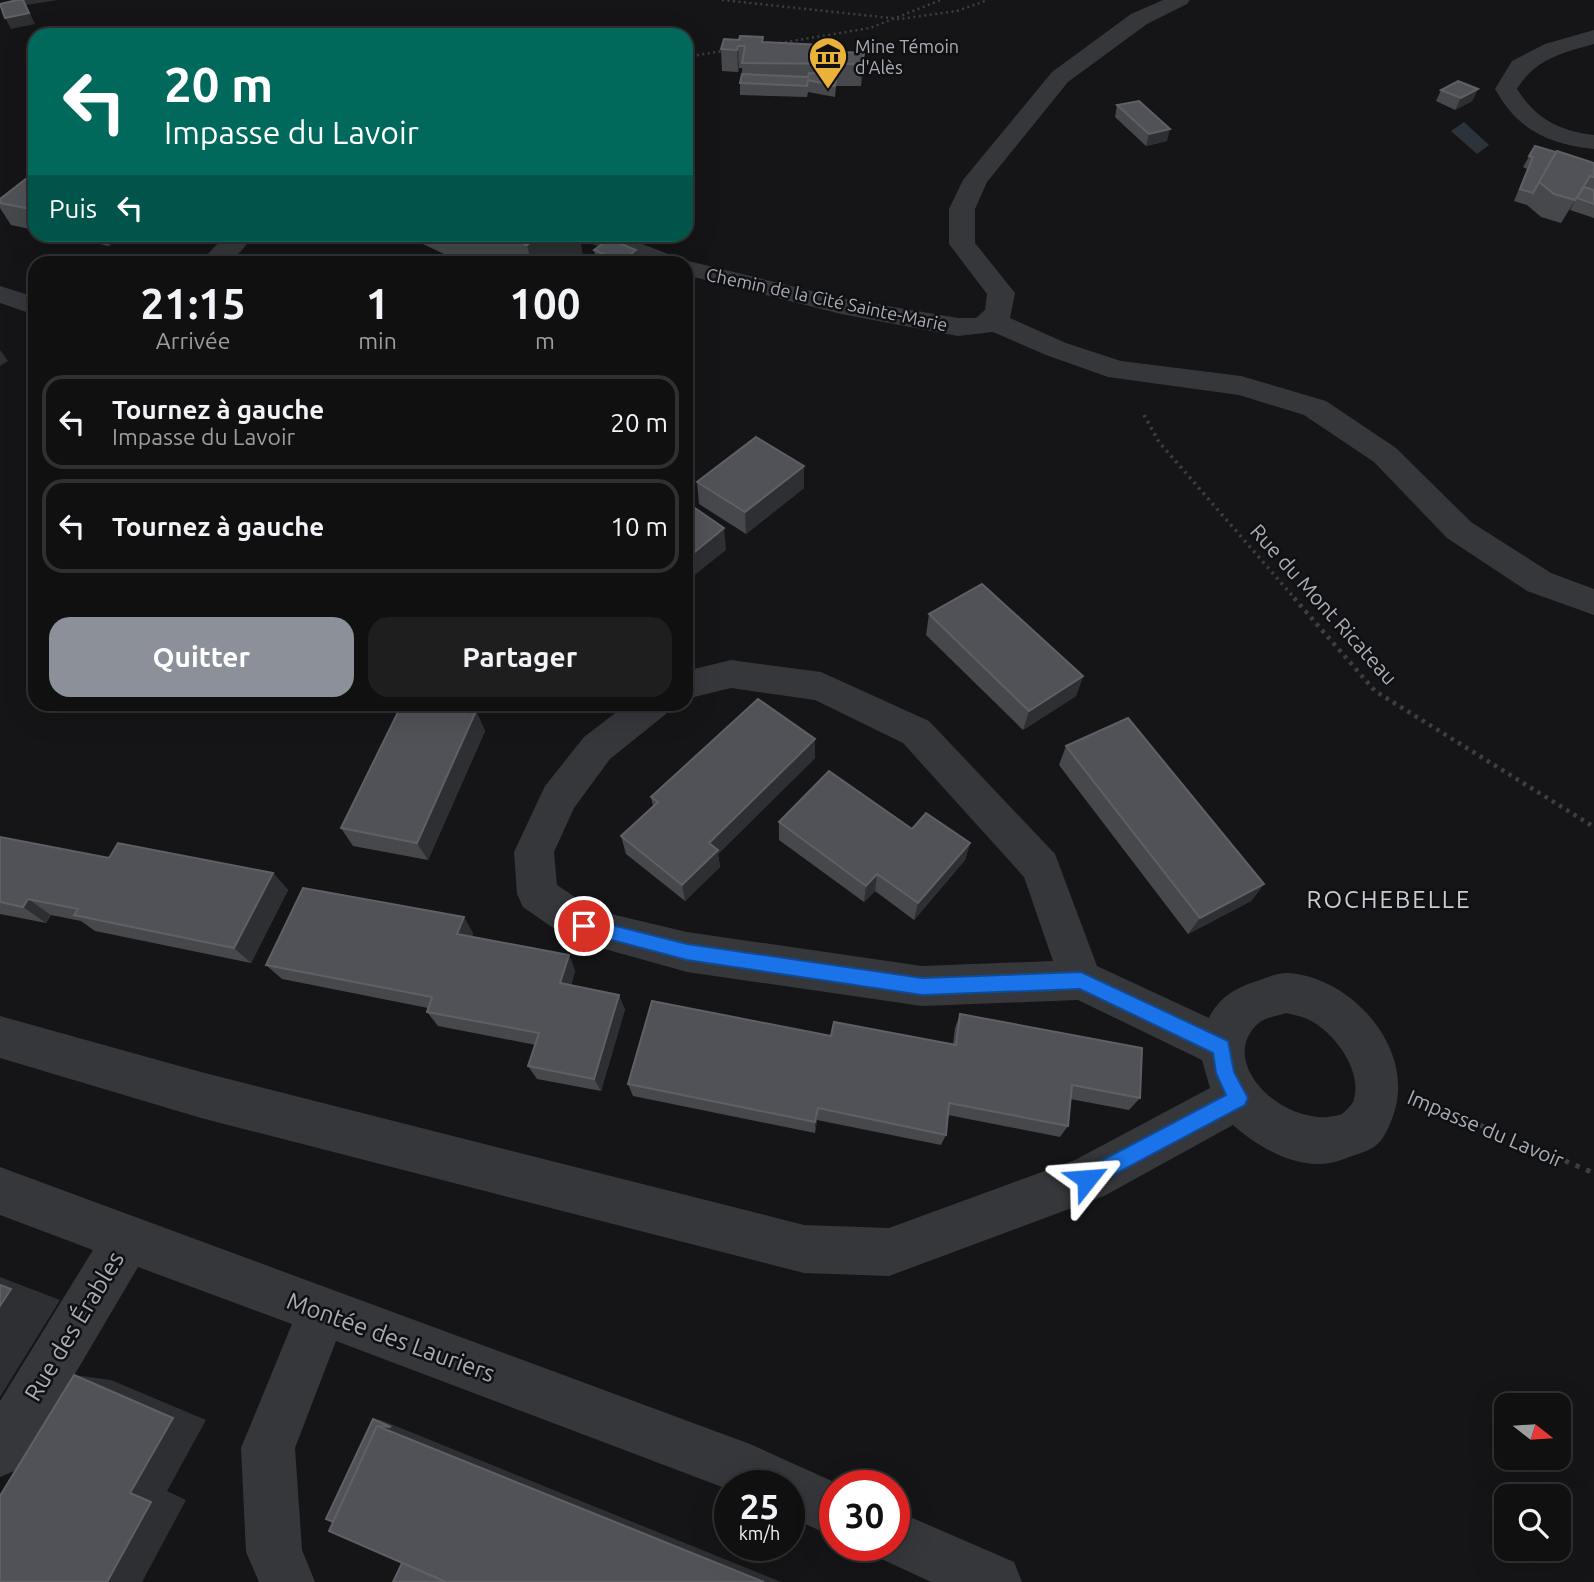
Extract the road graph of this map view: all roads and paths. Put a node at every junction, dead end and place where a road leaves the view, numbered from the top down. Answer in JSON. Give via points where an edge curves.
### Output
{"nodes":[{"id":1,"x":722,"y":0,"type":"edge"},
{"id":2,"x":941,"y":0,"type":"edge"},
{"id":3,"x":988,"y":0,"type":"edge"},
{"id":4,"x":1180,"y":0,"type":"edge"},
{"id":5,"x":900,"y":19,"type":"junction"},
{"id":6,"x":1594,"y":37,"type":"edge"},
{"id":7,"x":770,"y":45,"type":"edge"},
{"id":8,"x":729,"y":50,"type":"edge"},
{"id":9,"x":693,"y":56,"type":"edge"},
{"id":10,"x":1594,"y":142,"type":"edge"},
{"id":11,"x":233,"y":242,"type":"edge"},
{"id":12,"x":613,"y":242,"type":"edge"},
{"id":13,"x":219,"y":256,"type":"edge"},
{"id":14,"x":654,"y":256,"type":"edge"},
{"id":15,"x":693,"y":269,"type":"edge"},
{"id":16,"x":0,"y":294,"type":"edge"},
{"id":17,"x":28,"y":304,"type":"edge"},
{"id":18,"x":990,"y":320,"type":"junction"},
{"id":19,"x":1118,"y":370,"type":"junction"},
{"id":20,"x":1594,"y":602,"type":"edge"},
{"id":21,"x":693,"y":683,"type":"edge"},
{"id":22,"x":644,"y":711,"type":"edge"},
{"id":23,"x":1594,"y":827,"type":"edge"},
{"id":24,"x":1081,"y":981,"type":"junction"},
{"id":25,"x":0,"y":1037,"type":"edge"},
{"id":26,"x":1222,"y":1047,"type":"junction"},
{"id":27,"x":1377,"y":1082,"type":"junction"},
{"id":28,"x":1238,"y":1098,"type":"junction"},
{"id":29,"x":1594,"y":1173,"type":"edge"},
{"id":30,"x":0,"y":1191,"type":"edge"},
{"id":31,"x":127,"y":1239,"type":"junction"},
{"id":32,"x":322,"y":1311,"type":"junction"},
{"id":33,"x":0,"y":1450,"type":"edge"},
{"id":34,"x":746,"y":1470,"type":"edge"},
{"id":35,"x":910,"y":1544,"type":"edge"},
{"id":36,"x":286,"y":1582,"type":"edge"},
{"id":37,"x":994,"y":1582,"type":"edge"}],
"edges":[{"from":1,"to":5,"type":"path"},
{"from":2,"to":5,"type":"path"},
{"from":3,"to":5,"type":"path","via":[[957,12]]},
{"from":4,"to":18,"type":"street","via":[[1139,19],[1060,77],[975,180],[962,209],[962,244],[1001,293],[999,313]]},
{"from":5,"to":7,"type":"path"},
{"from":6,"to":10,"type":"street","via":[[1553,49],[1520,66],[1506,89],[1517,111],[1538,128]]},
{"from":8,"to":9,"type":"path"},
{"from":11,"to":13,"type":"street"},
{"from":12,"to":14,"type":"street"},
{"from":15,"to":18,"type":"street","name":"Chemin de la Cité Sainte-Marie","via":[[841,306],[958,327],[982,326]]},
{"from":16,"to":17,"type":"street"},
{"from":18,"to":19,"type":"street"},
{"from":19,"to":20,"type":"street","via":[[1241,386],[1315,408],[1385,456],[1460,530],[1539,582]]},
{"from":19,"to":23,"type":"path","name":"Rue du Mont Ricateau","via":[[1159,442],[1375,691]]},
{"from":21,"to":24,"type":"street","via":[[731,674],[821,686],[916,732],[1041,867]]},
{"from":22,"to":24,"type":"street","via":[[597,748],[559,798],[534,852],[537,894],[584,926],[687,952],[922,986]]},
{"from":24,"to":26,"type":"street"},
{"from":25,"to":28,"type":"street","via":[[201,1096],[804,1249],[889,1252],[1087,1179]]},
{"from":26,"to":27,"type":"street","via":[[1228,1025],[1241,1007],[1261,995],[1286,993],[1312,999],[1336,1012],[1358,1033],[1372,1057]]},
{"from":26,"to":28,"type":"street","name":"Impasse du Lavoir","via":[[1225,1073]]},
{"from":27,"to":28,"type":"street","name":"Impasse du Lavoir","via":[[1374,1107],[1361,1127],[1340,1139],[1313,1142],[1285,1136],[1259,1120]]},
{"from":27,"to":29,"type":"path","name":"Impasse du Lavoir"},
{"from":30,"to":31,"type":"street","name":"Montée des Lauriers"},
{"from":31,"to":32,"type":"street","name":"Montée des Lauriers"},
{"from":31,"to":33,"type":"street","name":"Rue des Érables"},
{"from":32,"to":34,"type":"street","name":"Montée des Lauriers"},
{"from":32,"to":36,"type":"street","via":[[268,1448],[274,1552]]},
{"from":35,"to":37,"type":"street"}]}
